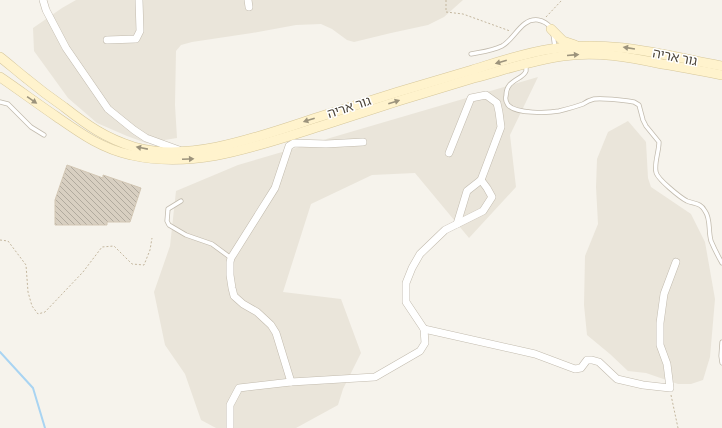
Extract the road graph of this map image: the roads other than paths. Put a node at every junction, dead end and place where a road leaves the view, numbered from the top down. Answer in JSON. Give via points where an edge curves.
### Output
{"nodes":[{"id":1,"x":42,"y":0,"type":"edge"},
{"id":2,"x":139,"y":0,"type":"edge"},
{"id":3,"x":551,"y":29,"type":"junction"},
{"id":4,"x":107,"y":40,"type":"dead end"},
{"id":5,"x":578,"y":46,"type":"junction"},
{"id":6,"x":556,"y":52,"type":"junction"},
{"id":7,"x":471,"y":54,"type":"dead end"},
{"id":8,"x":0,"y":57,"type":"edge"},
{"id":9,"x":526,"y":64,"type":"junction"},
{"id":10,"x":722,"y":66,"type":"edge"},
{"id":11,"x":722,"y":75,"type":"edge"},
{"id":12,"x":0,"y":77,"type":"edge"},
{"id":13,"x":0,"y":102,"type":"edge"},
{"id":14,"x":44,"y":135,"type":"dead end"},
{"id":15,"x":363,"y":142,"type":"dead end"},
{"id":16,"x":182,"y":151,"type":"junction"},
{"id":17,"x":449,"y":153,"type":"dead end"},
{"id":18,"x":481,"y":180,"type":"junction"},
{"id":19,"x":181,"y":201,"type":"dead end"},
{"id":20,"x":457,"y":224,"type":"junction"},
{"id":21,"x":231,"y":258,"type":"junction"},
{"id":22,"x":722,"y":261,"type":"edge"},
{"id":23,"x":676,"y":262,"type":"dead end"},
{"id":24,"x":424,"y":329,"type":"junction"},
{"id":25,"x":722,"y":342,"type":"edge"},
{"id":26,"x":722,"y":363,"type":"edge"},
{"id":27,"x":291,"y":382,"type":"junction"},
{"id":28,"x":230,"y":428,"type":"edge"}],
"edges":[{"from":1,"to":16,"type":"street","via":[[66,48],[108,109],[146,138]]},
{"from":2,"to":4,"type":"street","via":[[140,31],[136,39]]},
{"from":3,"to":5,"type":"main road","via":[[564,40]]},
{"from":3,"to":6,"type":"lane"},
{"from":3,"to":7,"type":"lane","via":[[543,21],[530,20],[502,46]]},
{"from":5,"to":6,"type":"main road","name":"גור אריה"},
{"from":10,"to":5,"type":"main road","name":"גור אריה","one_way":true,"via":[[621,47]]},
{"from":6,"to":9,"type":"main road","name":"גור אריה"},
{"from":6,"to":11,"type":"main road","name":"גור אריה","one_way":true,"via":[[620,56]]},
{"from":6,"to":16,"type":"main road","name":"גור אריה","one_way":true,"via":[[524,55],[238,142]]},
{"from":16,"to":8,"type":"main road","name":"גור אריה","one_way":true,"via":[[144,149],[117,141],[92,129]]},
{"from":12,"to":9,"type":"main road","name":"גור אריה","one_way":true,"via":[[102,146],[143,158],[177,160],[205,158],[270,142],[405,98]]},
{"from":9,"to":22,"type":"lane","via":[[526,72],[510,84],[506,94],[507,104],[517,110],[558,111],[595,99],[628,101],[639,105],[646,126],[659,142],[655,166],[658,178],[687,200],[697,203],[704,209],[711,240]]},
{"from":13,"to":14,"type":"lane","via":[[8,104],[31,127]]},
{"from":15,"to":21,"type":"street","via":[[294,143],[289,146],[275,188]]},
{"from":17,"to":18,"type":"street","via":[[472,98],[486,95],[497,103],[500,127]]},
{"from":18,"to":20,"type":"street","via":[[467,191]]},
{"from":18,"to":20,"type":"street","via":[[492,197],[483,211]]},
{"from":19,"to":21,"type":"lane","via":[[168,209],[168,225],[186,235],[212,244]]},
{"from":20,"to":24,"type":"street","via":[[446,230],[420,254],[406,283],[406,302]]},
{"from":21,"to":27,"type":"street","via":[[230,275],[234,296],[271,325]]},
{"from":23,"to":24,"type":"street","via":[[664,294],[660,323],[660,345],[667,364],[670,388],[617,379],[599,362],[592,360],[587,360],[581,368],[575,369],[535,354]]},
{"from":24,"to":27,"type":"street","via":[[425,342],[420,351],[375,377]]},
{"from":25,"to":26,"type":"lane"},
{"from":27,"to":28,"type":"street","via":[[239,388],[230,406]]}]}
